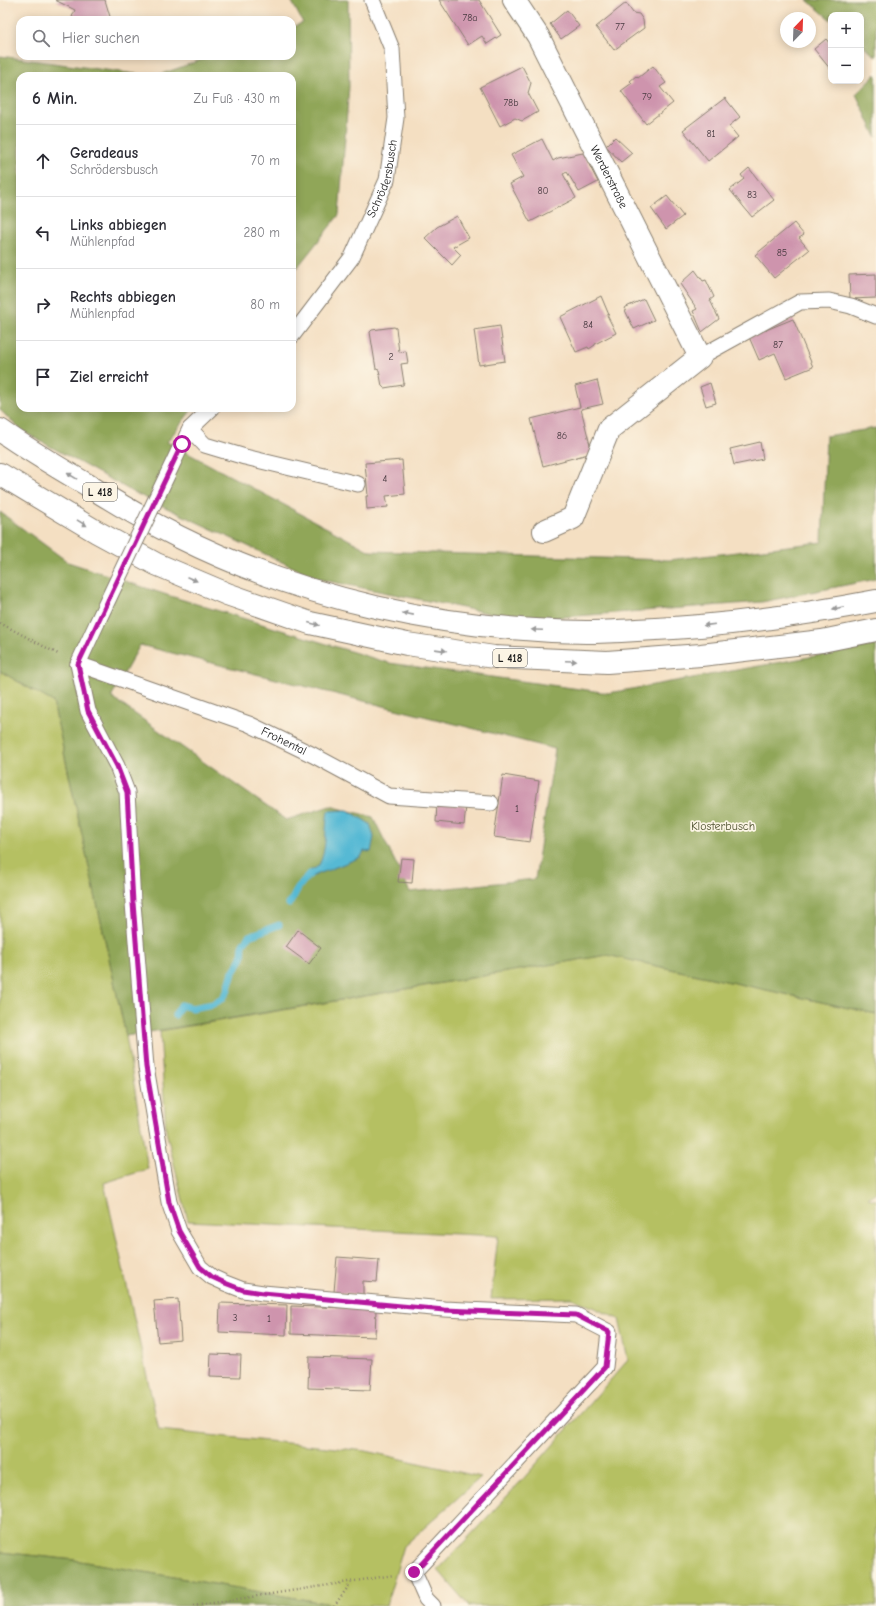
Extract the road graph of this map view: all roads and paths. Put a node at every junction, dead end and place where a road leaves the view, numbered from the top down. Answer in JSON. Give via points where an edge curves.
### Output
{"nodes":[{"id":1,"x":372,"y":0,"type":"edge"},
{"id":2,"x":514,"y":0,"type":"edge"},
{"id":3,"x":876,"y":316,"type":"edge"},
{"id":4,"x":296,"y":331,"type":"edge"},
{"id":5,"x":700,"y":357,"type":"junction"},
{"id":6,"x":208,"y":412,"type":"edge"},
{"id":7,"x":190,"y":429,"type":"junction"},
{"id":8,"x":0,"y":430,"type":"edge"},
{"id":9,"x":0,"y":474,"type":"edge"},
{"id":10,"x":358,"y":484,"type":"dead end"},
{"id":11,"x":544,"y":531,"type":"dead end"},
{"id":12,"x":876,"y":600,"type":"edge"},
{"id":13,"x":0,"y":623,"type":"edge"},
{"id":14,"x":876,"y":630,"type":"edge"},
{"id":15,"x":78,"y":664,"type":"junction"},
{"id":16,"x":491,"y":803,"type":"dead end"},
{"id":17,"x":414,"y":1572,"type":"junction"},
{"id":18,"x":352,"y":1583,"type":"junction"},
{"id":19,"x":193,"y":1606,"type":"edge"},
{"id":20,"x":334,"y":1606,"type":"edge"},
{"id":21,"x":433,"y":1606,"type":"edge"}],
"edges":[{"from":1,"to":4,"type":"lane","name":"Schrödersbusch","via":[[392,49],[396,118],[387,180],[352,257]]},
{"from":2,"to":5,"type":"main road","name":"Werderstraße","via":[[538,36]]},
{"from":3,"to":5,"type":"lane","via":[[829,301],[800,302]]},
{"from":5,"to":11,"type":"main road","via":[[609,429],[573,518]]},
{"from":6,"to":7,"type":"lane"},
{"from":7,"to":10,"type":"lane","via":[[205,445]]},
{"from":7,"to":15,"type":"lane","bridge":true},
{"from":12,"to":8,"type":"main road","number":"L 418","one_way":true,"via":[[818,612],[682,628],[588,632],[502,628],[407,614],[321,593],[242,565],[179,537],[22,446]]},
{"from":9,"to":14,"type":"main road","number":"L 418","one_way":true,"via":[[156,564],[227,594],[310,623],[407,644],[494,657],[607,662],[701,655],[822,641]]},
{"from":13,"to":15,"type":"path"},
{"from":15,"to":16,"type":"lane","name":"Frohental","via":[[249,724],[389,796]]},
{"from":15,"to":17,"type":"lane","via":[[88,711],[117,766],[127,792],[146,1067],[169,1202],[179,1231],[200,1267],[212,1277],[250,1291],[444,1310],[576,1315],[609,1332],[605,1367]]},
{"from":17,"to":18,"type":"path"},
{"from":17,"to":21,"type":"lane","via":[[426,1599]]},
{"from":18,"to":19,"type":"path"},
{"from":18,"to":20,"type":"path"}]}
